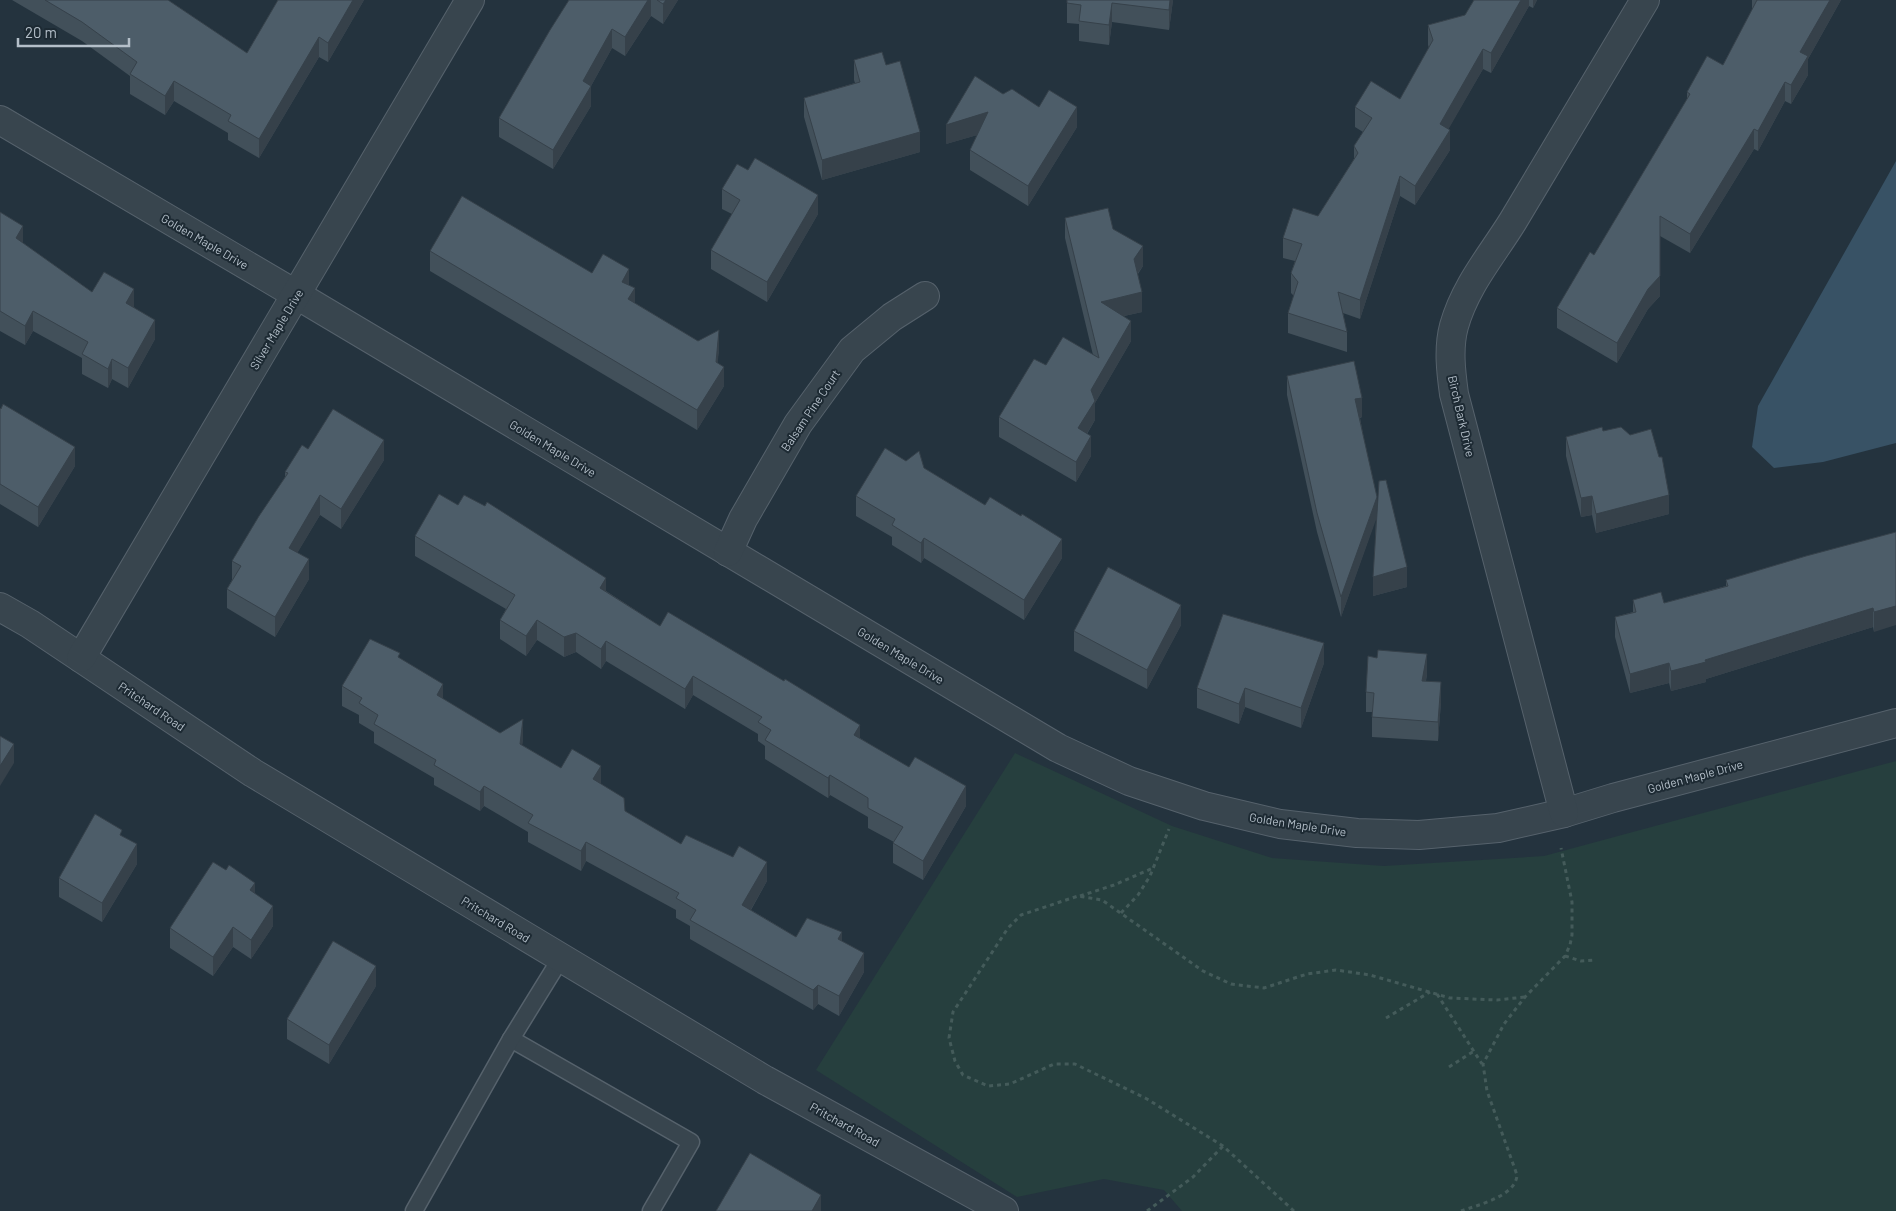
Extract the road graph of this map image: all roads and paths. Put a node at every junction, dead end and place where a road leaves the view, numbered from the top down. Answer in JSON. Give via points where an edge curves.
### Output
{"nodes":[{"id":1,"x":470,"y":0,"type":"edge"},
{"id":2,"x":1645,"y":0,"type":"edge"},
{"id":3,"x":0,"y":120,"type":"edge"},
{"id":4,"x":298,"y":295,"type":"junction"},
{"id":5,"x":924,"y":296,"type":"dead end"},
{"id":6,"x":728,"y":552,"type":"junction"},
{"id":7,"x":0,"y":607,"type":"edge"},
{"id":8,"x":82,"y":658,"type":"junction"},
{"id":9,"x":1896,"y":723,"type":"edge"},
{"id":10,"x":1182,"y":798,"type":"junction"},
{"id":11,"x":1564,"y":813,"type":"junction"},
{"id":12,"x":1154,"y":868,"type":"junction"},
{"id":13,"x":1078,"y":896,"type":"junction"},
{"id":14,"x":1121,"y":912,"type":"junction"},
{"id":15,"x":1565,"y":956,"type":"junction"},
{"id":16,"x":561,"y":958,"type":"junction"},
{"id":17,"x":1595,"y":960,"type":"dead end"},
{"id":18,"x":1430,"y":992,"type":"junction"},
{"id":19,"x":1437,"y":994,"type":"junction"},
{"id":20,"x":1525,"y":997,"type":"junction"},
{"id":21,"x":1386,"y":1018,"type":"dead end"},
{"id":22,"x":511,"y":1039,"type":"junction"},
{"id":23,"x":1474,"y":1051,"type":"junction"},
{"id":24,"x":1483,"y":1064,"type":"junction"},
{"id":25,"x":1449,"y":1067,"type":"dead end"},
{"id":26,"x":1224,"y":1146,"type":"junction"},
{"id":27,"x":414,"y":1211,"type":"edge"},
{"id":28,"x":651,"y":1211,"type":"edge"},
{"id":29,"x":1004,"y":1211,"type":"edge"},
{"id":30,"x":1147,"y":1211,"type":"edge"},
{"id":31,"x":1294,"y":1211,"type":"edge"},
{"id":32,"x":1461,"y":1211,"type":"edge"}],
"edges":[{"from":1,"to":4,"type":"street","name":"Silver Maple Drive"},
{"from":2,"to":11,"type":"street","name":"Birch Bark Drive","via":[[1466,292],[1454,327],[1450,364],[1454,394]]},
{"from":3,"to":4,"type":"street","name":"Golden Maple Drive"},
{"from":4,"to":6,"type":"street","name":"Golden Maple Drive"},
{"from":4,"to":8,"type":"street","name":"Silver Maple Drive"},
{"from":5,"to":6,"type":"street","name":"Balsam Pine Court","via":[[852,350],[798,424],[743,519]]},
{"from":6,"to":10,"type":"street","name":"Golden Maple Drive","via":[[1058,748],[1129,781]]},
{"from":7,"to":8,"type":"street","name":"Pritchard Road"},
{"from":8,"to":16,"type":"street","name":"Pritchard Road","via":[[253,773]]},
{"from":9,"to":11,"type":"street","name":"Golden Maple Drive"},
{"from":10,"to":11,"type":"street","name":"Golden Maple Drive","via":[[1280,824],[1357,833],[1419,835],[1498,828]]},
{"from":10,"to":12,"type":"path"},
{"from":11,"to":15,"type":"path","via":[[1560,845],[1572,902],[1572,935]]},
{"from":12,"to":13,"type":"path","via":[[1114,886]]},
{"from":12,"to":14,"type":"path","via":[[1138,895]]},
{"from":13,"to":14,"type":"path","via":[[1102,900]]},
{"from":13,"to":26,"type":"path","via":[[1021,915],[1008,928],[953,1012],[949,1038],[955,1061],[963,1075],[988,1086],[1010,1084],[1054,1064],[1075,1064],[1148,1099]]},
{"from":14,"to":18,"type":"path","via":[[1203,971],[1231,984],[1264,988],[1307,974],[1336,970],[1370,975]]},
{"from":15,"to":17,"type":"path"},
{"from":15,"to":20,"type":"path"},
{"from":16,"to":22,"type":"lane"},
{"from":16,"to":29,"type":"street","name":"Pritchard Road","via":[[765,1080]]},
{"from":18,"to":19,"type":"path"},
{"from":18,"to":21,"type":"path"},
{"from":19,"to":20,"type":"path","via":[[1450,998],[1497,1000]]},
{"from":19,"to":23,"type":"path"},
{"from":20,"to":24,"type":"path","via":[[1504,1024]]},
{"from":22,"to":27,"type":"lane"},
{"from":22,"to":28,"type":"lane","via":[[691,1142]]},
{"from":23,"to":24,"type":"path"},
{"from":23,"to":25,"type":"path"},
{"from":24,"to":32,"type":"path","via":[[1488,1091],[1517,1182],[1494,1200]]},
{"from":26,"to":30,"type":"path","via":[[1194,1178]]},
{"from":26,"to":31,"type":"path"}]}
